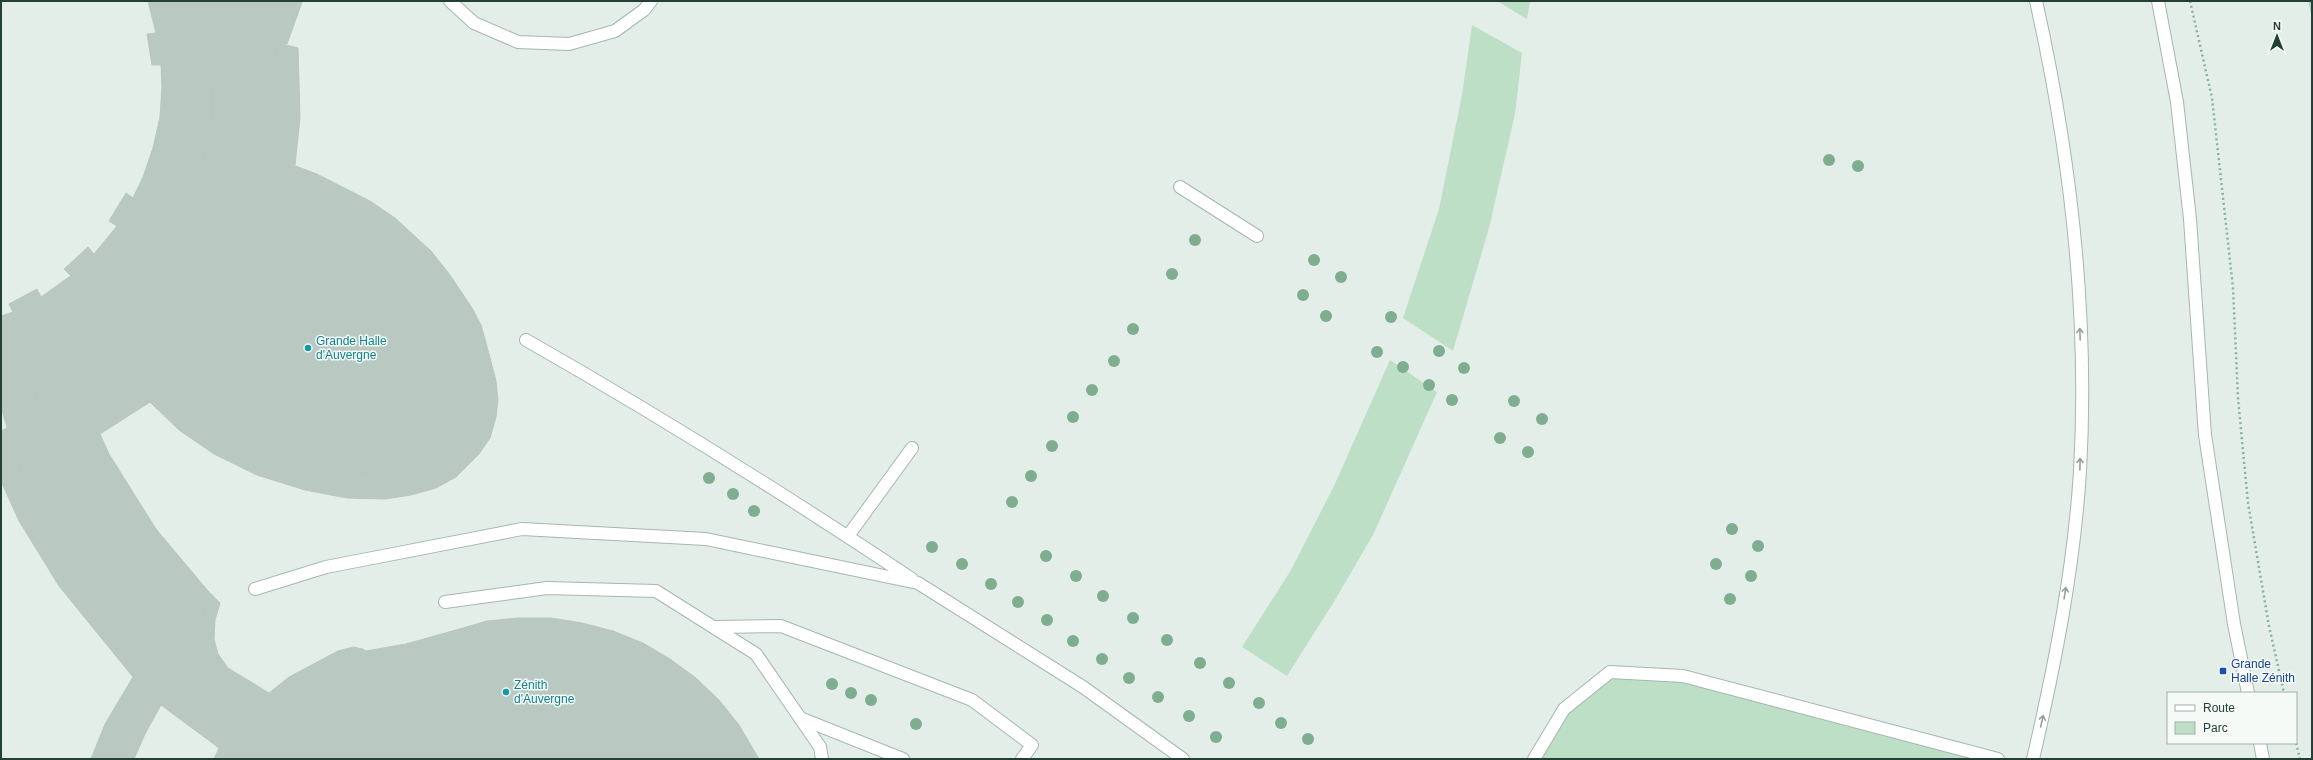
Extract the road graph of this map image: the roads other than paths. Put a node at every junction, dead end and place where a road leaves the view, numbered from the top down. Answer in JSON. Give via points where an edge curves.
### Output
{"nodes":[{"id":1,"x":450,"y":1,"type":"edge"},
{"id":2,"x":650,"y":1,"type":"edge"},
{"id":3,"x":2036,"y":1,"type":"edge"},
{"id":4,"x":2158,"y":1,"type":"edge"},
{"id":5,"x":1180,"y":187,"type":"dead end"},
{"id":6,"x":1257,"y":236,"type":"dead end"},
{"id":7,"x":526,"y":340,"type":"dead end"},
{"id":8,"x":912,"y":448,"type":"dead end"},
{"id":9,"x":848,"y":536,"type":"junction"},
{"id":10,"x":918,"y":583,"type":"junction"},
{"id":11,"x":255,"y":589,"type":"dead end"},
{"id":12,"x":445,"y":602,"type":"dead end"},
{"id":13,"x":714,"y":627,"type":"junction"},
{"id":14,"x":2248,"y":692,"type":"edge"},
{"id":15,"x":800,"y":718,"type":"junction"},
{"id":16,"x":2260,"y":744,"type":"edge"},
{"id":17,"x":822,"y":759,"type":"edge"},
{"id":18,"x":903,"y":759,"type":"edge"},
{"id":19,"x":1022,"y":759,"type":"edge"},
{"id":20,"x":1183,"y":759,"type":"edge"},
{"id":21,"x":1534,"y":759,"type":"edge"},
{"id":22,"x":1998,"y":759,"type":"edge"},
{"id":23,"x":2033,"y":759,"type":"edge"},
{"id":24,"x":2263,"y":759,"type":"edge"}],
"edges":[{"from":1,"to":2,"type":"street","via":[[474,23],[518,42],[569,44],[615,31],[644,10]]},
{"from":23,"to":3,"type":"street","one_way":true,"via":[[2053,671],[2070,565],[2080,471],[2081,367],[2078,273],[2065,166],[2051,67]]},
{"from":4,"to":14,"type":"street","via":[[2177,102],[2190,219],[2205,435],[2234,624]]},
{"from":5,"to":6,"type":"street"},
{"from":7,"to":9,"type":"street","via":[[652,412]]},
{"from":8,"to":9,"type":"street"},
{"from":9,"to":10,"type":"street"},
{"from":10,"to":11,"type":"street","via":[[706,539],[522,529],[326,567]]},
{"from":10,"to":20,"type":"street","via":[[1083,687]]},
{"from":12,"to":13,"type":"street","via":[[547,588],[656,590]]},
{"from":13,"to":15,"type":"street","via":[[756,654]]},
{"from":13,"to":19,"type":"street","via":[[781,626],[972,700],[1032,745]]},
{"from":15,"to":17,"type":"street","via":[[820,747]]},
{"from":15,"to":18,"type":"street"},
{"from":16,"to":24,"type":"street"},
{"from":21,"to":22,"type":"street","via":[[1564,709],[1610,672],[1683,676]]}]}
